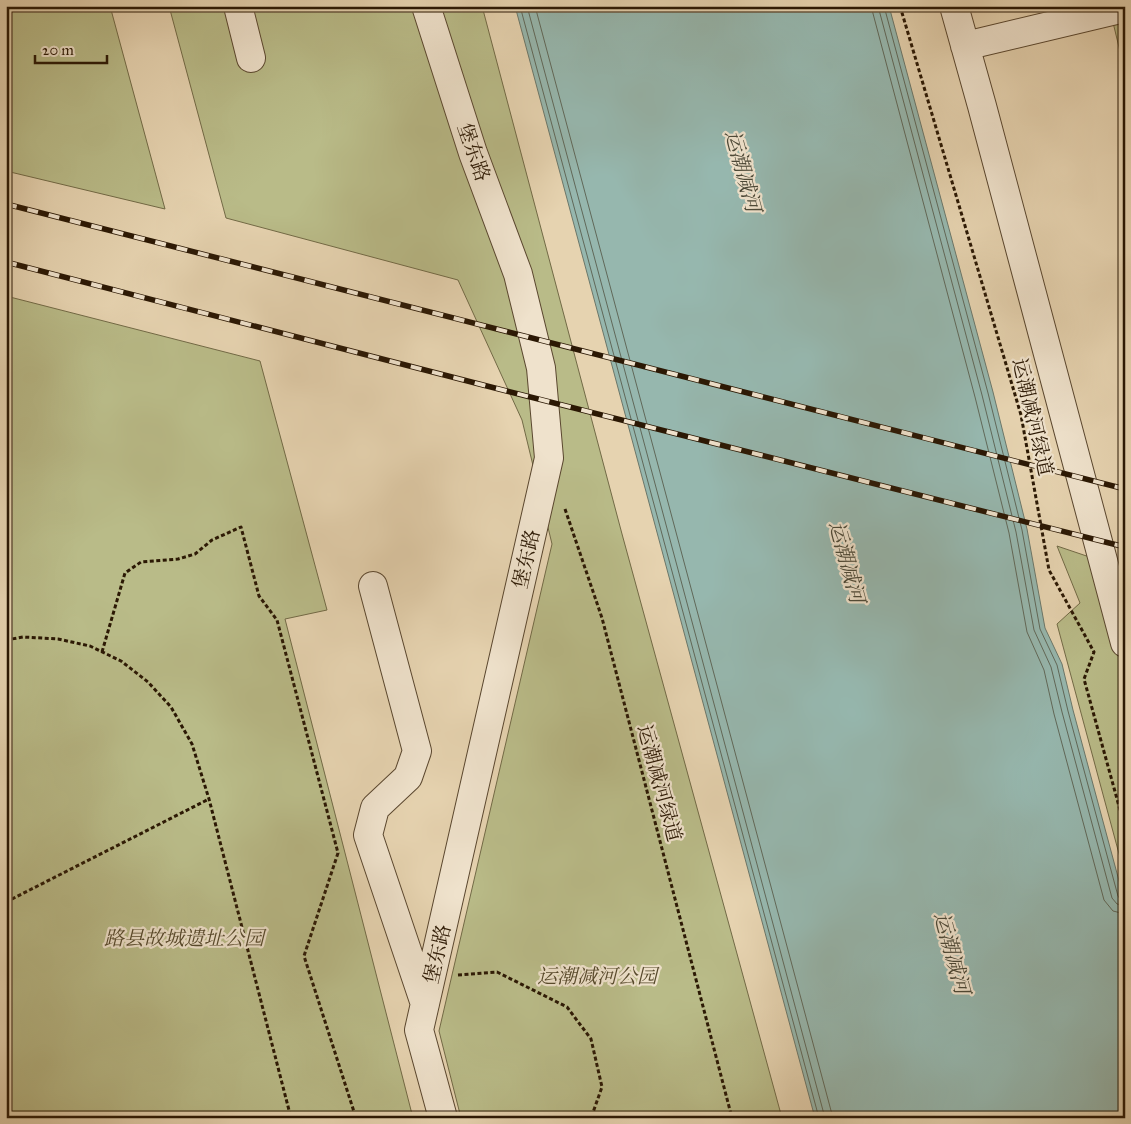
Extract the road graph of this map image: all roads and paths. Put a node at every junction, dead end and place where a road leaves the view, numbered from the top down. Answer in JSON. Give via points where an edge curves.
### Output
{"nodes":[{"id":1,"x":238,"y":6,"type":"edge"},
{"id":2,"x":426,"y":6,"type":"edge"},
{"id":3,"x":900,"y":6,"type":"edge"},
{"id":4,"x":954,"y":6,"type":"edge"},
{"id":5,"x":1125,"y":8,"type":"edge"},
{"id":6,"x":965,"y":46,"type":"junction"},
{"id":7,"x":251,"y":58,"type":"dead end"},
{"id":8,"x":564,"y":506,"type":"dead end"},
{"id":9,"x":373,"y":586,"type":"dead end"},
{"id":10,"x":6,"y":640,"type":"edge"},
{"id":11,"x":1125,"y":643,"type":"edge"},
{"id":12,"x":102,"y":652,"type":"junction"},
{"id":13,"x":208,"y":799,"type":"junction"},
{"id":14,"x":1125,"y":828,"type":"edge"},
{"id":15,"x":6,"y":902,"type":"edge"},
{"id":16,"x":432,"y":975,"type":"junction"},
{"id":17,"x":425,"y":1004,"type":"junction"},
{"id":18,"x":291,"y":1118,"type":"edge"},
{"id":19,"x":356,"y":1118,"type":"edge"},
{"id":20,"x":443,"y":1118,"type":"edge"},
{"id":21,"x":591,"y":1118,"type":"edge"},
{"id":22,"x":732,"y":1118,"type":"edge"}],
"edges":[{"from":1,"to":7,"type":"street"},
{"from":2,"to":16,"type":"street","name":"堡东路","via":[[473,153],[518,274],[541,368],[548,458]]},
{"from":3,"to":14,"type":"path","name":"运潮减河绿道","via":[[1021,415],[1049,570],[1094,652],[1084,679]]},
{"from":4,"to":6,"type":"street"},
{"from":5,"to":6,"type":"street"},
{"from":6,"to":11,"type":"street"},
{"from":8,"to":22,"type":"path","name":"运潮减河绿道","via":[[602,618]]},
{"from":9,"to":17,"type":"street","via":[[417,751],[408,777],[375,808],[368,835]]},
{"from":10,"to":12,"type":"path","via":[[23,637],[58,639]]},
{"from":12,"to":13,"type":"path","via":[[121,661],[148,682],[171,707],[192,744]]},
{"from":12,"to":19,"type":"path","via":[[125,573],[141,562],[195,554],[212,540],[241,527],[259,596],[277,620],[338,852],[304,956]]},
{"from":13,"to":15,"type":"path"},
{"from":13,"to":18,"type":"path"},
{"from":16,"to":17,"type":"street","name":"堡东路"},
{"from":16,"to":21,"type":"path","via":[[497,972],[567,1008],[591,1039],[602,1087]]},
{"from":17,"to":20,"type":"street","name":"堡东路","via":[[419,1030]]}]}
